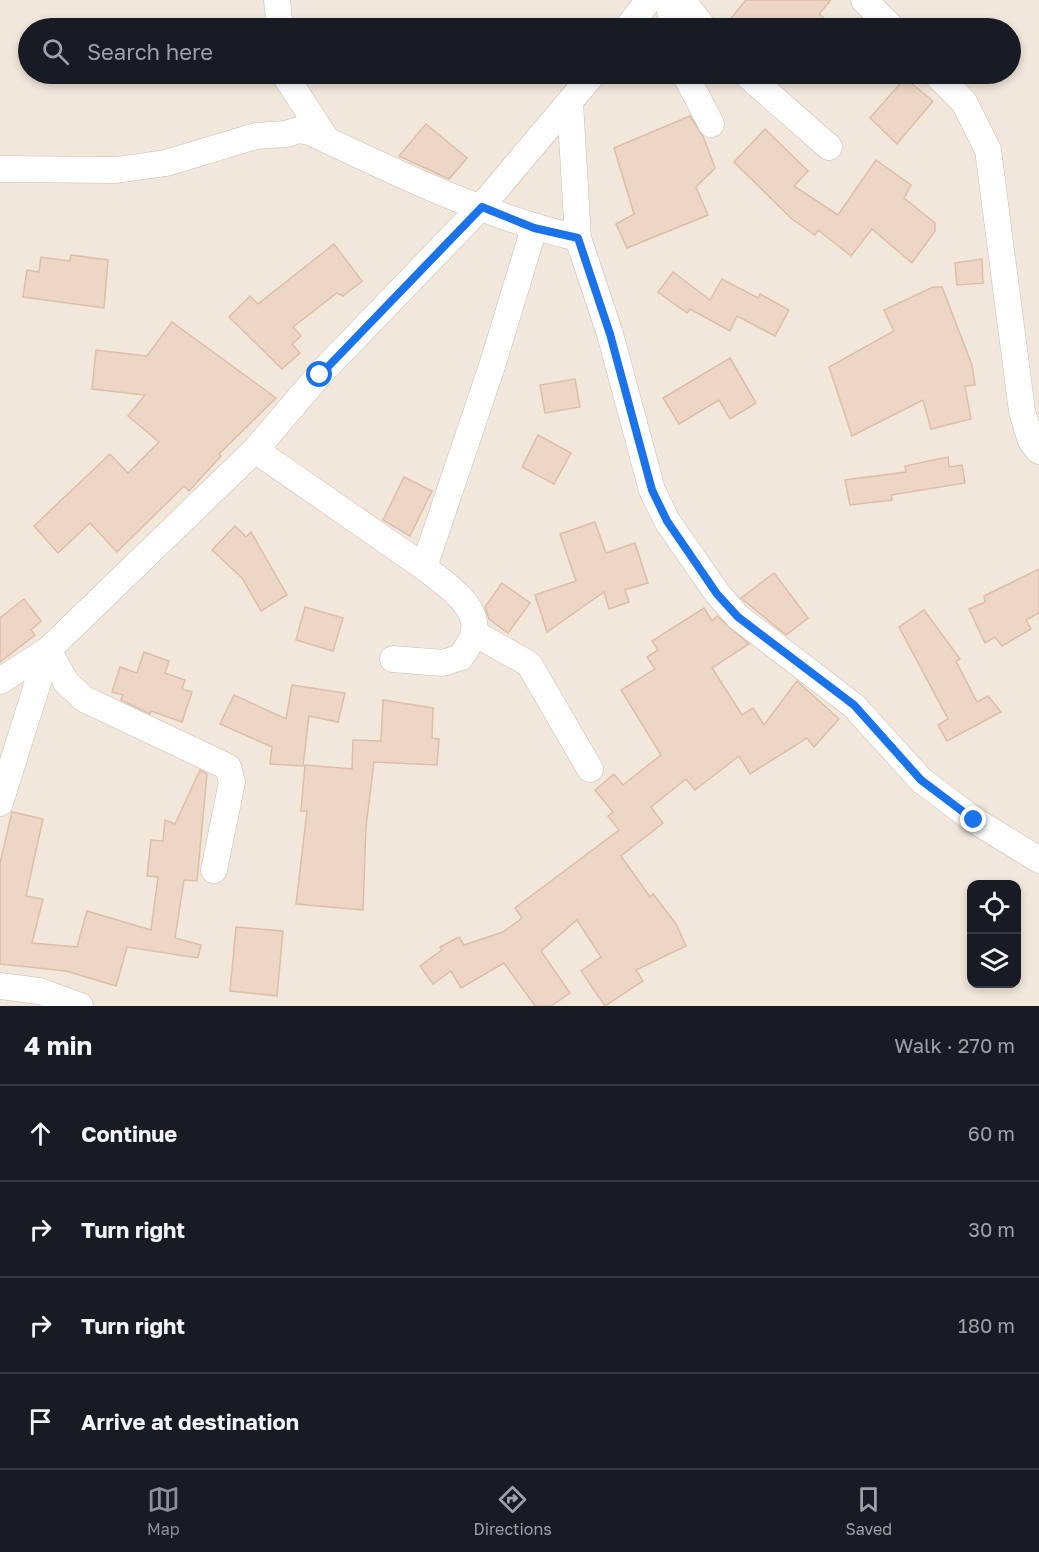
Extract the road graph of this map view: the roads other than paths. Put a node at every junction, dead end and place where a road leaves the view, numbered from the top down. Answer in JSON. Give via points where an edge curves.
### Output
{"nodes":[{"id":1,"x":277,"y":0,"type":"edge"},
{"id":2,"x":649,"y":0,"type":"edge"},
{"id":3,"x":668,"y":0,"type":"edge"},
{"id":4,"x":682,"y":0,"type":"edge"},
{"id":5,"x":864,"y":0,"type":"edge"},
{"id":6,"x":279,"y":18,"type":"edge"},
{"id":7,"x":635,"y":18,"type":"edge"},
{"id":8,"x":671,"y":18,"type":"edge"},
{"id":9,"x":696,"y":18,"type":"edge"},
{"id":10,"x":882,"y":18,"type":"edge"},
{"id":11,"x":291,"y":84,"type":"edge"},
{"id":12,"x":585,"y":84,"type":"edge"},
{"id":13,"x":690,"y":84,"type":"edge"},
{"id":14,"x":757,"y":84,"type":"edge"},
{"id":15,"x":946,"y":84,"type":"edge"},
{"id":16,"x":570,"y":103,"type":"junction"},
{"id":17,"x":711,"y":124,"type":"dead end"},
{"id":18,"x":327,"y":140,"type":"junction"},
{"id":19,"x":829,"y":147,"type":"dead end"},
{"id":20,"x":2,"y":167,"type":"edge"},
{"id":21,"x":482,"y":207,"type":"junction"},
{"id":22,"x":534,"y":228,"type":"junction"},
{"id":23,"x":578,"y":238,"type":"junction"},
{"id":24,"x":255,"y":450,"type":"junction"},
{"id":25,"x":1039,"y":452,"type":"edge"},
{"id":26,"x":424,"y":567,"type":"junction"},
{"id":27,"x":474,"y":633,"type":"junction"},
{"id":28,"x":48,"y":650,"type":"junction"},
{"id":29,"x":393,"y":659,"type":"dead end"},
{"id":30,"x":0,"y":681,"type":"edge"},
{"id":31,"x":590,"y":769,"type":"dead end"},
{"id":32,"x":0,"y":803,"type":"edge"},
{"id":33,"x":1039,"y":860,"type":"edge"},
{"id":34,"x":214,"y":870,"type":"dead end"},
{"id":35,"x":0,"y":986,"type":"edge"},
{"id":36,"x":80,"y":1006,"type":"edge"}],
"edges":[{"from":1,"to":6,"type":"street"},
{"from":2,"to":7,"type":"street"},
{"from":3,"to":8,"type":"street"},
{"from":4,"to":9,"type":"street"},
{"from":5,"to":10,"type":"street"},
{"from":11,"to":18,"type":"street"},
{"from":12,"to":16,"type":"street"},
{"from":13,"to":17,"type":"street"},
{"from":14,"to":19,"type":"street"},
{"from":15,"to":25,"type":"street","via":[[964,102],[988,150],[1022,411],[1031,441]]},
{"from":16,"to":21,"type":"street"},
{"from":16,"to":23,"type":"street"},
{"from":18,"to":20,"type":"street","via":[[299,130],[256,136],[166,163],[116,170]]},
{"from":18,"to":21,"type":"street","via":[[402,176]]},
{"from":21,"to":22,"type":"street"},
{"from":21,"to":24,"type":"street","via":[[320,375]]},
{"from":22,"to":23,"type":"street"},
{"from":22,"to":26,"type":"street"},
{"from":23,"to":33,"type":"street","via":[[610,334],[652,490],[667,521],[717,594],[738,617],[854,705],[921,780],[974,820]]},
{"from":24,"to":26,"type":"street"},
{"from":24,"to":28,"type":"street"},
{"from":26,"to":27,"type":"street","via":[[463,601],[474,618]]},
{"from":27,"to":29,"type":"street","via":[[461,657],[442,663]]},
{"from":27,"to":31,"type":"street","via":[[529,664]]},
{"from":28,"to":30,"type":"street"},
{"from":28,"to":32,"type":"street"},
{"from":28,"to":34,"type":"street","via":[[66,682],[84,699],[228,767],[232,782]]},
{"from":35,"to":36,"type":"street","via":[[39,991]]}]}
